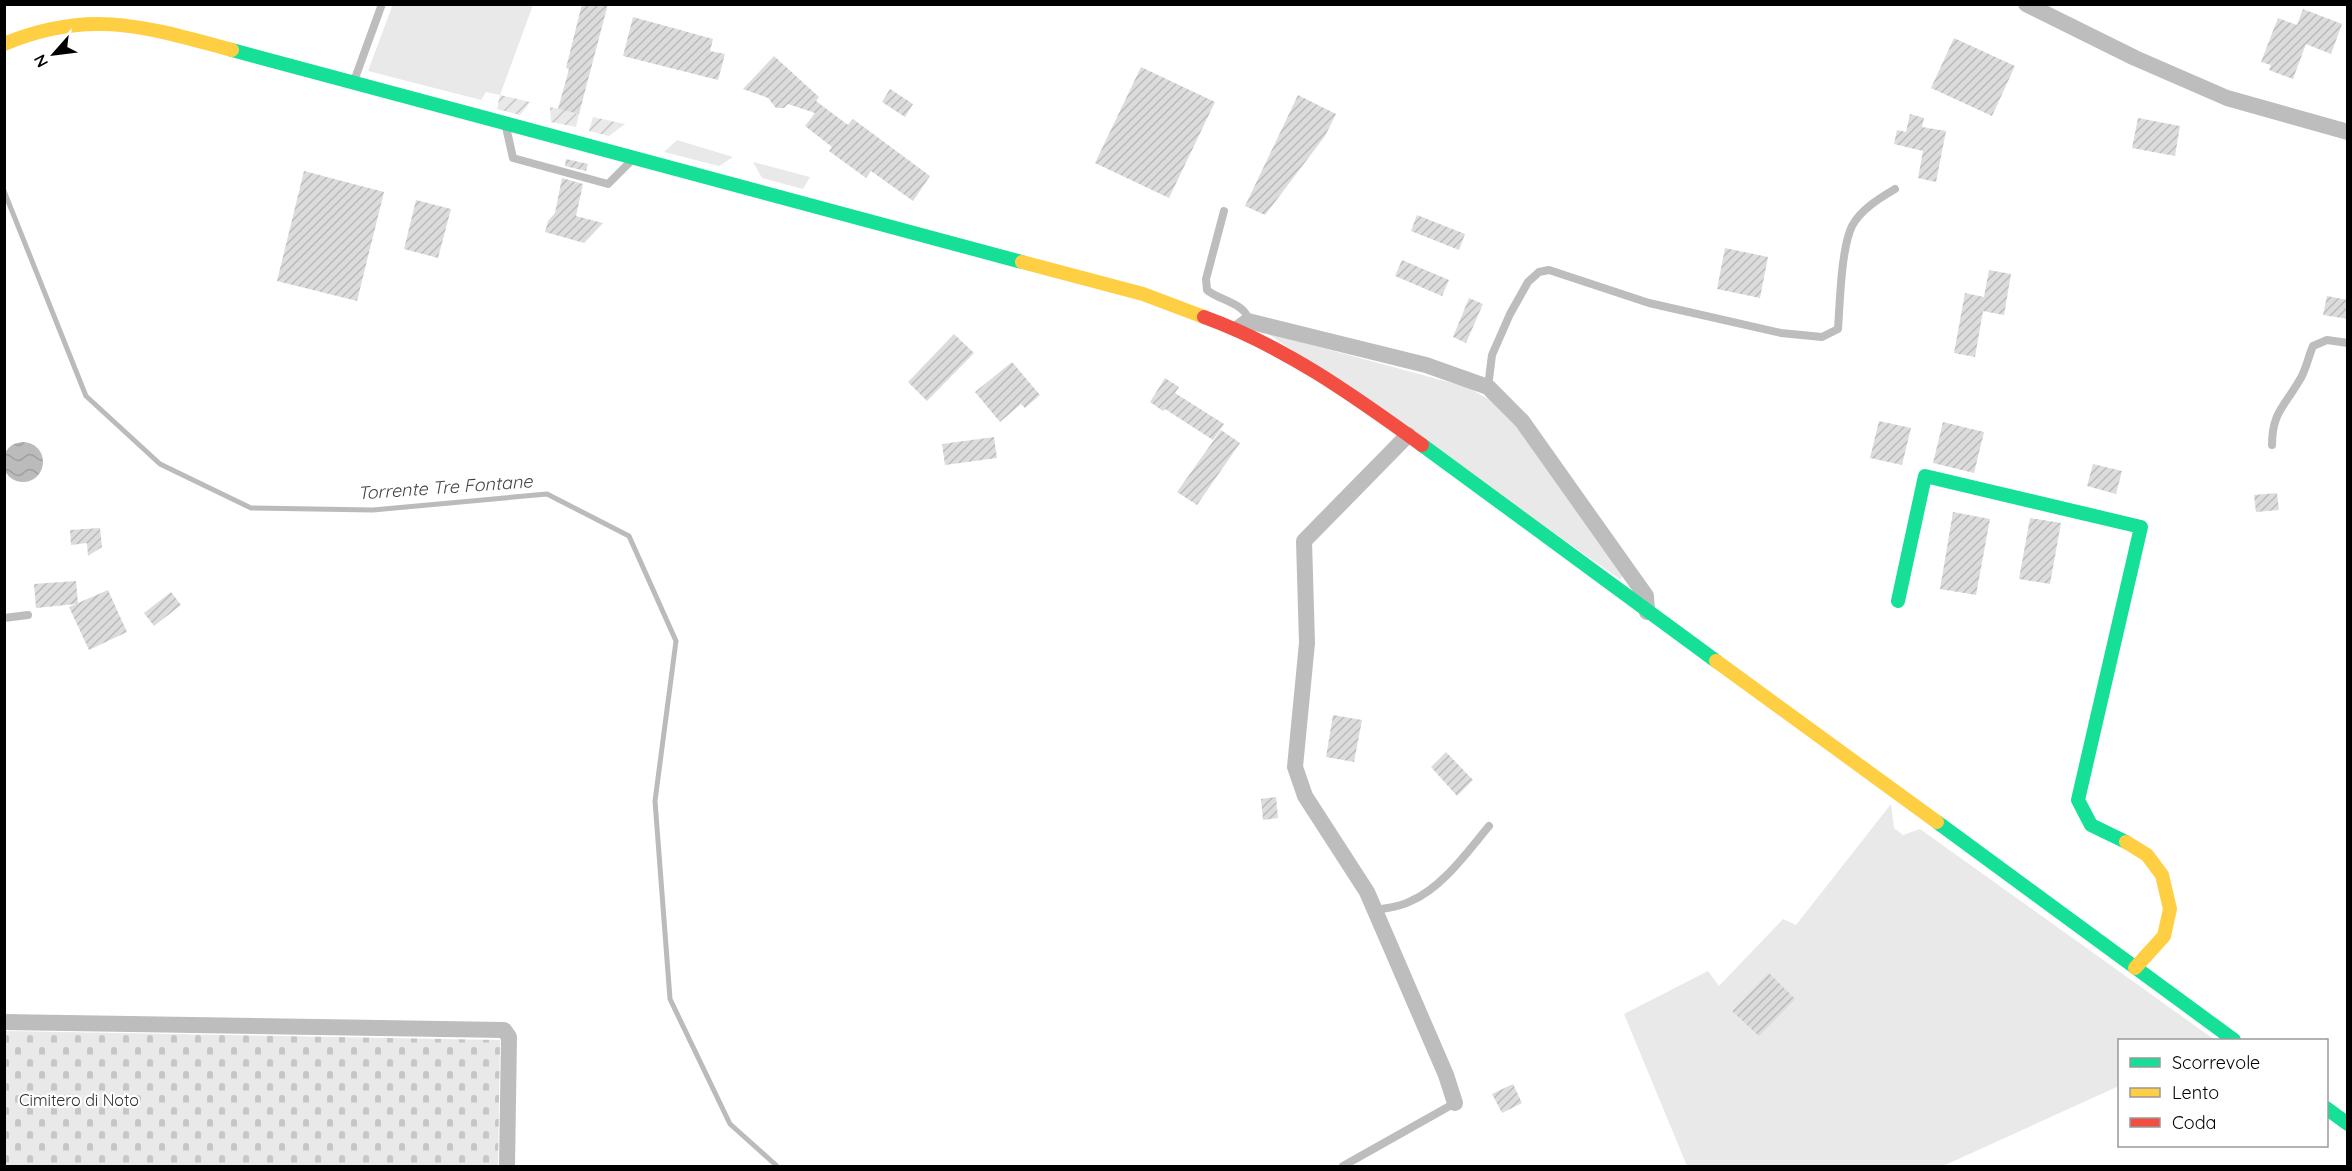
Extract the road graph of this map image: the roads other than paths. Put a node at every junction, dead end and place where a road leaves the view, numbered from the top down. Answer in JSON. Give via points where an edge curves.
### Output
{"nodes":[{"id":1,"x":382,"y":4,"type":"edge"},
{"id":2,"x":2026,"y":4,"type":"edge"},
{"id":3,"x":89,"y":7,"type":"dead end"},
{"id":4,"x":81,"y":23,"type":"junction"},
{"id":5,"x":4,"y":44,"type":"edge"},
{"id":6,"x":354,"y":81,"type":"junction"},
{"id":7,"x":505,"y":124,"type":"junction"},
{"id":8,"x":2348,"y":132,"type":"edge"},
{"id":9,"x":635,"y":158,"type":"junction"},
{"id":10,"x":1895,"y":189,"type":"dead end"},
{"id":11,"x":1224,"y":211,"type":"dead end"},
{"id":12,"x":1242,"y":325,"type":"junction"},
{"id":13,"x":2348,"y":343,"type":"edge"},
{"id":14,"x":1488,"y":387,"type":"junction"},
{"id":15,"x":1408,"y":435,"type":"junction"},
{"id":16,"x":2272,"y":446,"type":"dead end"},
{"id":17,"x":1898,"y":601,"type":"dead end"},
{"id":18,"x":1647,"y":612,"type":"junction"},
{"id":19,"x":28,"y":615,"type":"dead end"},
{"id":20,"x":4,"y":618,"type":"edge"},
{"id":21,"x":1489,"y":826,"type":"dead end"},
{"id":22,"x":1375,"y":910,"type":"junction"},
{"id":23,"x":2135,"y":968,"type":"junction"},
{"id":24,"x":4,"y":1022,"type":"edge"},
{"id":25,"x":2231,"y":1039,"type":"edge"},
{"id":26,"x":1455,"y":1103,"type":"joint"},
{"id":27,"x":2328,"y":1109,"type":"edge"},
{"id":28,"x":2348,"y":1124,"type":"edge"},
{"id":29,"x":507,"y":1167,"type":"edge"},
{"id":30,"x":1343,"y":1167,"type":"edge"}],
"edges":[{"from":1,"to":6,"type":"lane"},
{"from":2,"to":8,"type":"street","via":[[2227,98]]},
{"from":3,"to":4,"type":"main road"},
{"from":4,"to":5,"type":"main road"},
{"from":4,"to":6,"type":"main road","via":[[121,24],[178,35]]},
{"from":6,"to":7,"type":"main road"},
{"from":7,"to":9,"type":"main road"},
{"from":7,"to":9,"type":"lane","via":[[513,158],[608,184]]},
{"from":9,"to":12,"type":"main road","via":[[1143,294]]},
{"from":10,"to":14,"type":"lane","via":[[1863,211],[1852,226],[1844,260],[1838,329],[1822,337],[1781,333],[1649,303],[1549,270],[1539,272],[1528,282],[1510,314],[1492,355]]},
{"from":11,"to":12,"type":"lane","via":[[1206,279],[1207,290],[1243,309],[1248,315]]},
{"from":12,"to":14,"type":"street","via":[[1426,365]]},
{"from":12,"to":15,"type":"main road","via":[[1322,374]]},
{"from":13,"to":16,"type":"lane","via":[[2327,340],[2313,346],[2300,381],[2278,412],[2272,427]]},
{"from":14,"to":18,"type":"street","via":[[1522,421],[1647,596]]},
{"from":15,"to":18,"type":"main road"},
{"from":15,"to":22,"type":"street","via":[[1304,541],[1307,643],[1295,767],[1305,796]]},
{"from":17,"to":23,"type":"main road","via":[[1925,476],[2142,527],[2078,800],[2091,825],[2146,855],[2162,875],[2170,909],[2164,936]]},
{"from":18,"to":23,"type":"main road"},
{"from":19,"to":20,"type":"lane"},
{"from":21,"to":22,"type":"lane","via":[[1453,869],[1424,894],[1394,907]]},
{"from":22,"to":26,"type":"street"},
{"from":23,"to":25,"type":"main road"},
{"from":24,"to":29,"type":"street","via":[[504,1030],[509,1037]]},
{"from":26,"to":30,"type":"lane"},
{"from":27,"to":28,"type":"main road"}]}
